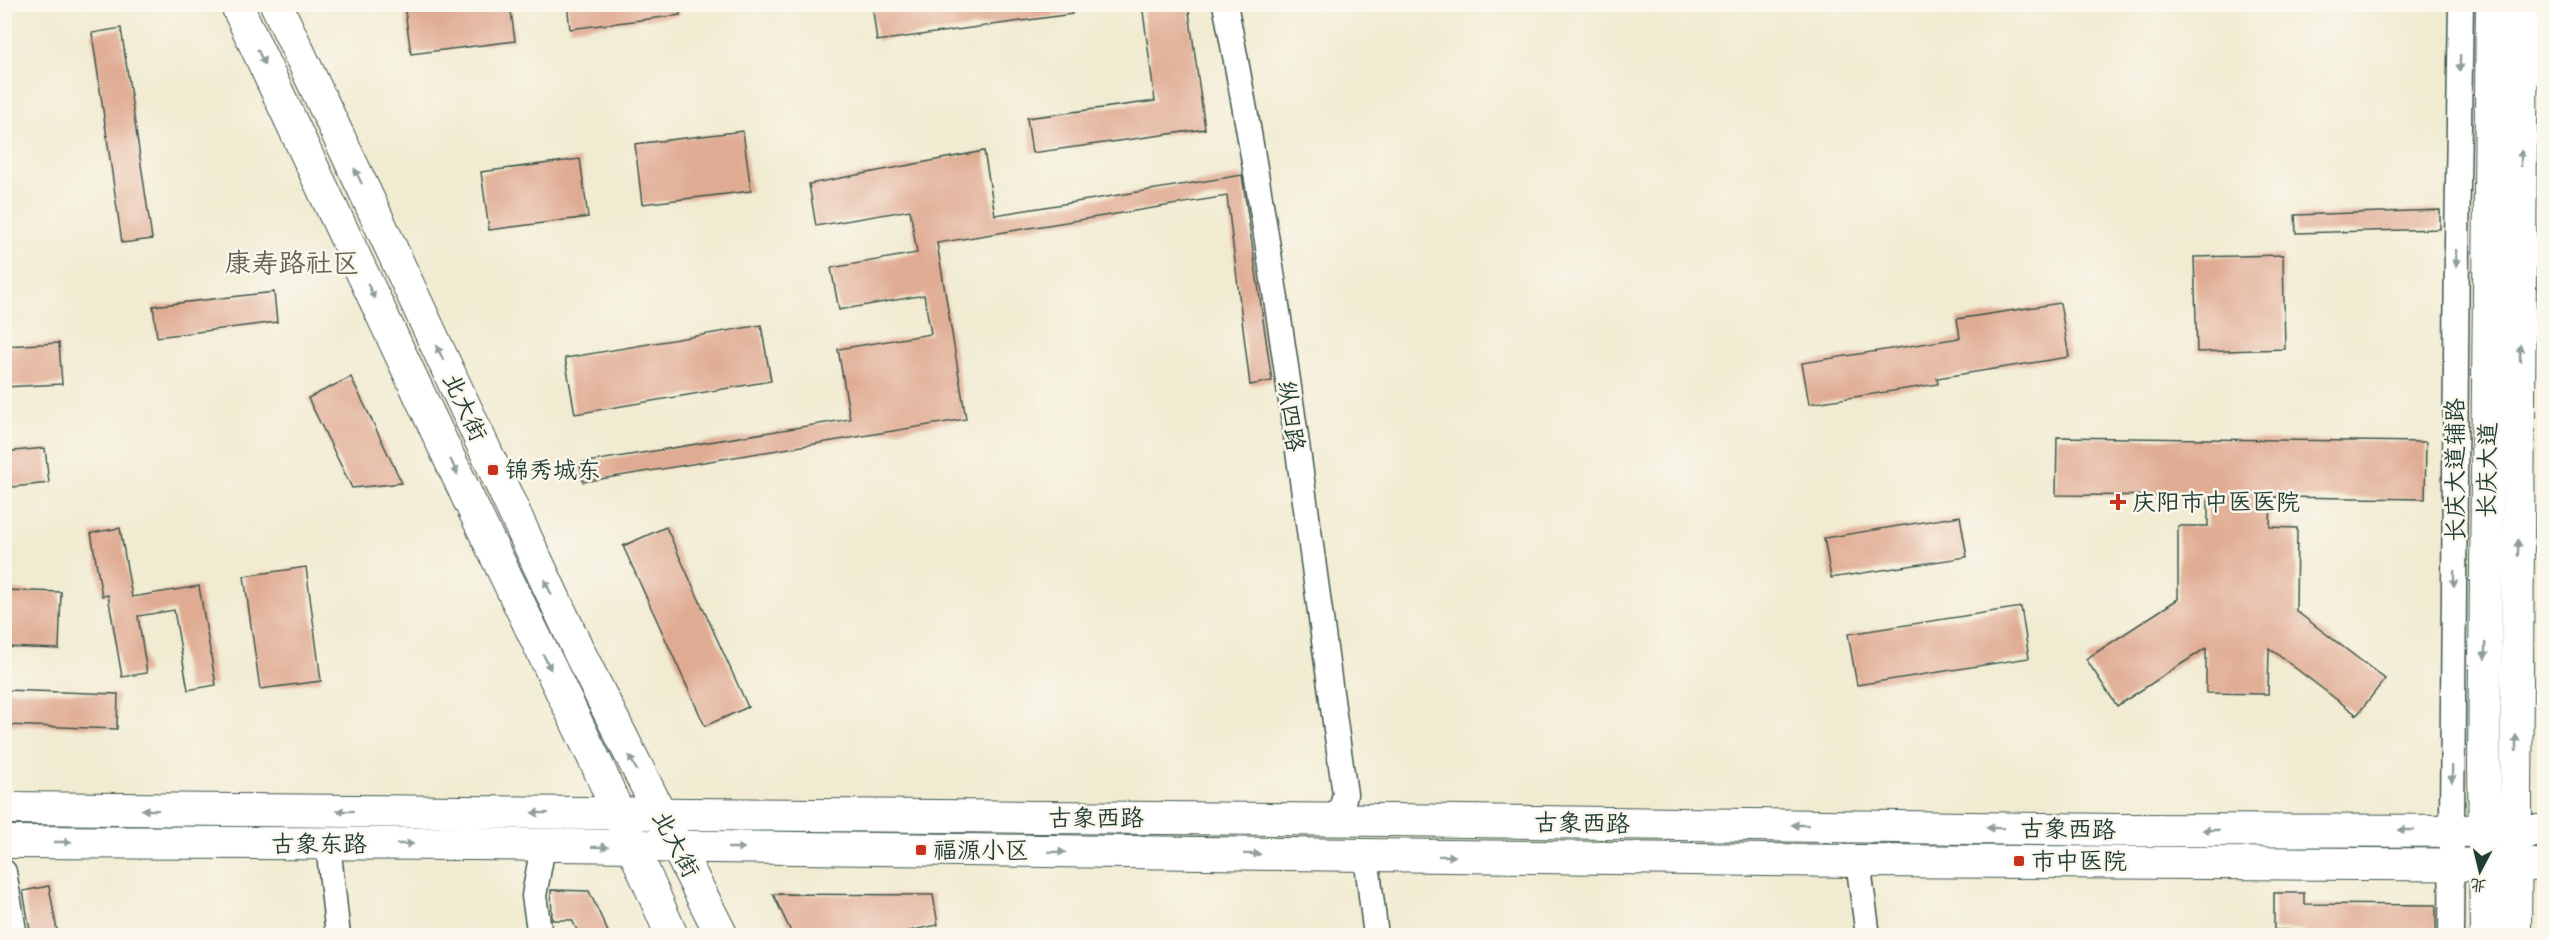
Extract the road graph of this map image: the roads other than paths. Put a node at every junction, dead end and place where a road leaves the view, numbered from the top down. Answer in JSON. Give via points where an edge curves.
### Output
{"nodes":[{"id":1,"x":236,"y":4,"type":"edge"},
{"id":2,"x":276,"y":4,"type":"edge"},
{"id":3,"x":1225,"y":4,"type":"edge"},
{"id":4,"x":1236,"y":4,"type":"edge"},
{"id":5,"x":2461,"y":4,"type":"edge"},
{"id":6,"x":2492,"y":4,"type":"edge"},
{"id":7,"x":2522,"y":4,"type":"edge"},
{"id":8,"x":4,"y":808,"type":"edge"},
{"id":9,"x":619,"y":814,"type":"junction"},
{"id":10,"x":660,"y":815,"type":"junction"},
{"id":11,"x":1326,"y":820,"type":"junction"},
{"id":12,"x":1375,"y":820,"type":"junction"},
{"id":13,"x":2452,"y":830,"type":"junction"},
{"id":14,"x":2485,"y":830,"type":"junction"},
{"id":15,"x":2530,"y":831,"type":"edge"},
{"id":16,"x":4,"y":842,"type":"edge"},
{"id":17,"x":328,"y":844,"type":"junction"},
{"id":18,"x":543,"y":846,"type":"junction"},
{"id":19,"x":633,"y":848,"type":"junction"},
{"id":20,"x":678,"y":848,"type":"junction"},
{"id":21,"x":1366,"y":855,"type":"junction"},
{"id":22,"x":1858,"y":861,"type":"junction"},
{"id":23,"x":2451,"y":864,"type":"junction"},
{"id":24,"x":2485,"y":864,"type":"junction"},
{"id":25,"x":2530,"y":865,"type":"edge"},
{"id":26,"x":4,"y":872,"type":"edge"},
{"id":27,"x":15,"y":936,"type":"edge"},
{"id":28,"x":338,"y":936,"type":"edge"},
{"id":29,"x":540,"y":936,"type":"edge"},
{"id":30,"x":672,"y":936,"type":"edge"},
{"id":31,"x":722,"y":936,"type":"edge"},
{"id":32,"x":1376,"y":936,"type":"edge"},
{"id":33,"x":1868,"y":936,"type":"edge"},
{"id":34,"x":2451,"y":936,"type":"edge"},
{"id":35,"x":2486,"y":936,"type":"edge"},
{"id":36,"x":2516,"y":936,"type":"edge"}],
"edges":[{"from":1,"to":9,"type":"main road","name":"北大街","one_way":true},
{"from":10,"to":2,"type":"main road","name":"北大街","one_way":true,"via":[[541,573]]},
{"from":3,"to":11,"type":"street","name":"纵四路","via":[[1268,252],[1345,794],[1341,810]]},
{"from":4,"to":12,"type":"street","name":"纵四路","via":[[1279,249],[1356,795],[1362,809]]},
{"from":5,"to":13,"type":"street","name":"长庆大道辅路","one_way":true},
{"from":6,"to":14,"type":"main road","name":"长庆大道","one_way":true},
{"from":15,"to":7,"type":"main road","name":"长庆大道","one_way":true},
{"from":9,"to":8,"type":"main road","name":"古象东路","one_way":true},
{"from":9,"to":10,"type":"main road","name":"古象西路"},
{"from":9,"to":19,"type":"main road","name":"北大街"},
{"from":10,"to":11,"type":"main road","name":"古象西路"},
{"from":10,"to":20,"type":"main road","name":"北大街"},
{"from":11,"to":12,"type":"main road","name":"古象西路"},
{"from":13,"to":12,"type":"main road","name":"古象西路","one_way":true,"via":[[2117,830]]},
{"from":13,"to":14,"type":"main road","name":"古象西路"},
{"from":13,"to":23,"type":"street","name":"长庆大道辅路"},
{"from":14,"to":15,"type":"main road","name":"古象西路"},
{"from":14,"to":24,"type":"main road","name":"长庆大道"},
{"from":15,"to":25,"type":"main road","name":"长庆大道"},
{"from":16,"to":17,"type":"main road","name":"古象东路","one_way":true},
{"from":17,"to":18,"type":"main road","name":"古象东路","one_way":true},
{"from":17,"to":28,"type":"street"},
{"from":18,"to":19,"type":"main road","name":"古象东路","one_way":true},
{"from":18,"to":29,"type":"street","via":[[534,896]]},
{"from":19,"to":20,"type":"main road","name":"古象西路"},
{"from":19,"to":30,"type":"main road","name":"北大街"},
{"from":20,"to":21,"type":"main road","name":"古象西路","one_way":true},
{"from":20,"to":31,"type":"main road","name":"北大街"},
{"from":21,"to":22,"type":"main road","name":"古象西路","one_way":true},
{"from":21,"to":32,"type":"street"},
{"from":22,"to":23,"type":"main road","name":"古象西路"},
{"from":22,"to":33,"type":"street"},
{"from":23,"to":24,"type":"main road","name":"古象西路"},
{"from":23,"to":34,"type":"street","name":"长庆大道辅路"},
{"from":24,"to":25,"type":"main road","name":"古象西路"},
{"from":24,"to":35,"type":"main road","name":"长庆大道"},
{"from":25,"to":36,"type":"main road","name":"长庆大道"},
{"from":26,"to":27,"type":"street"}]}
